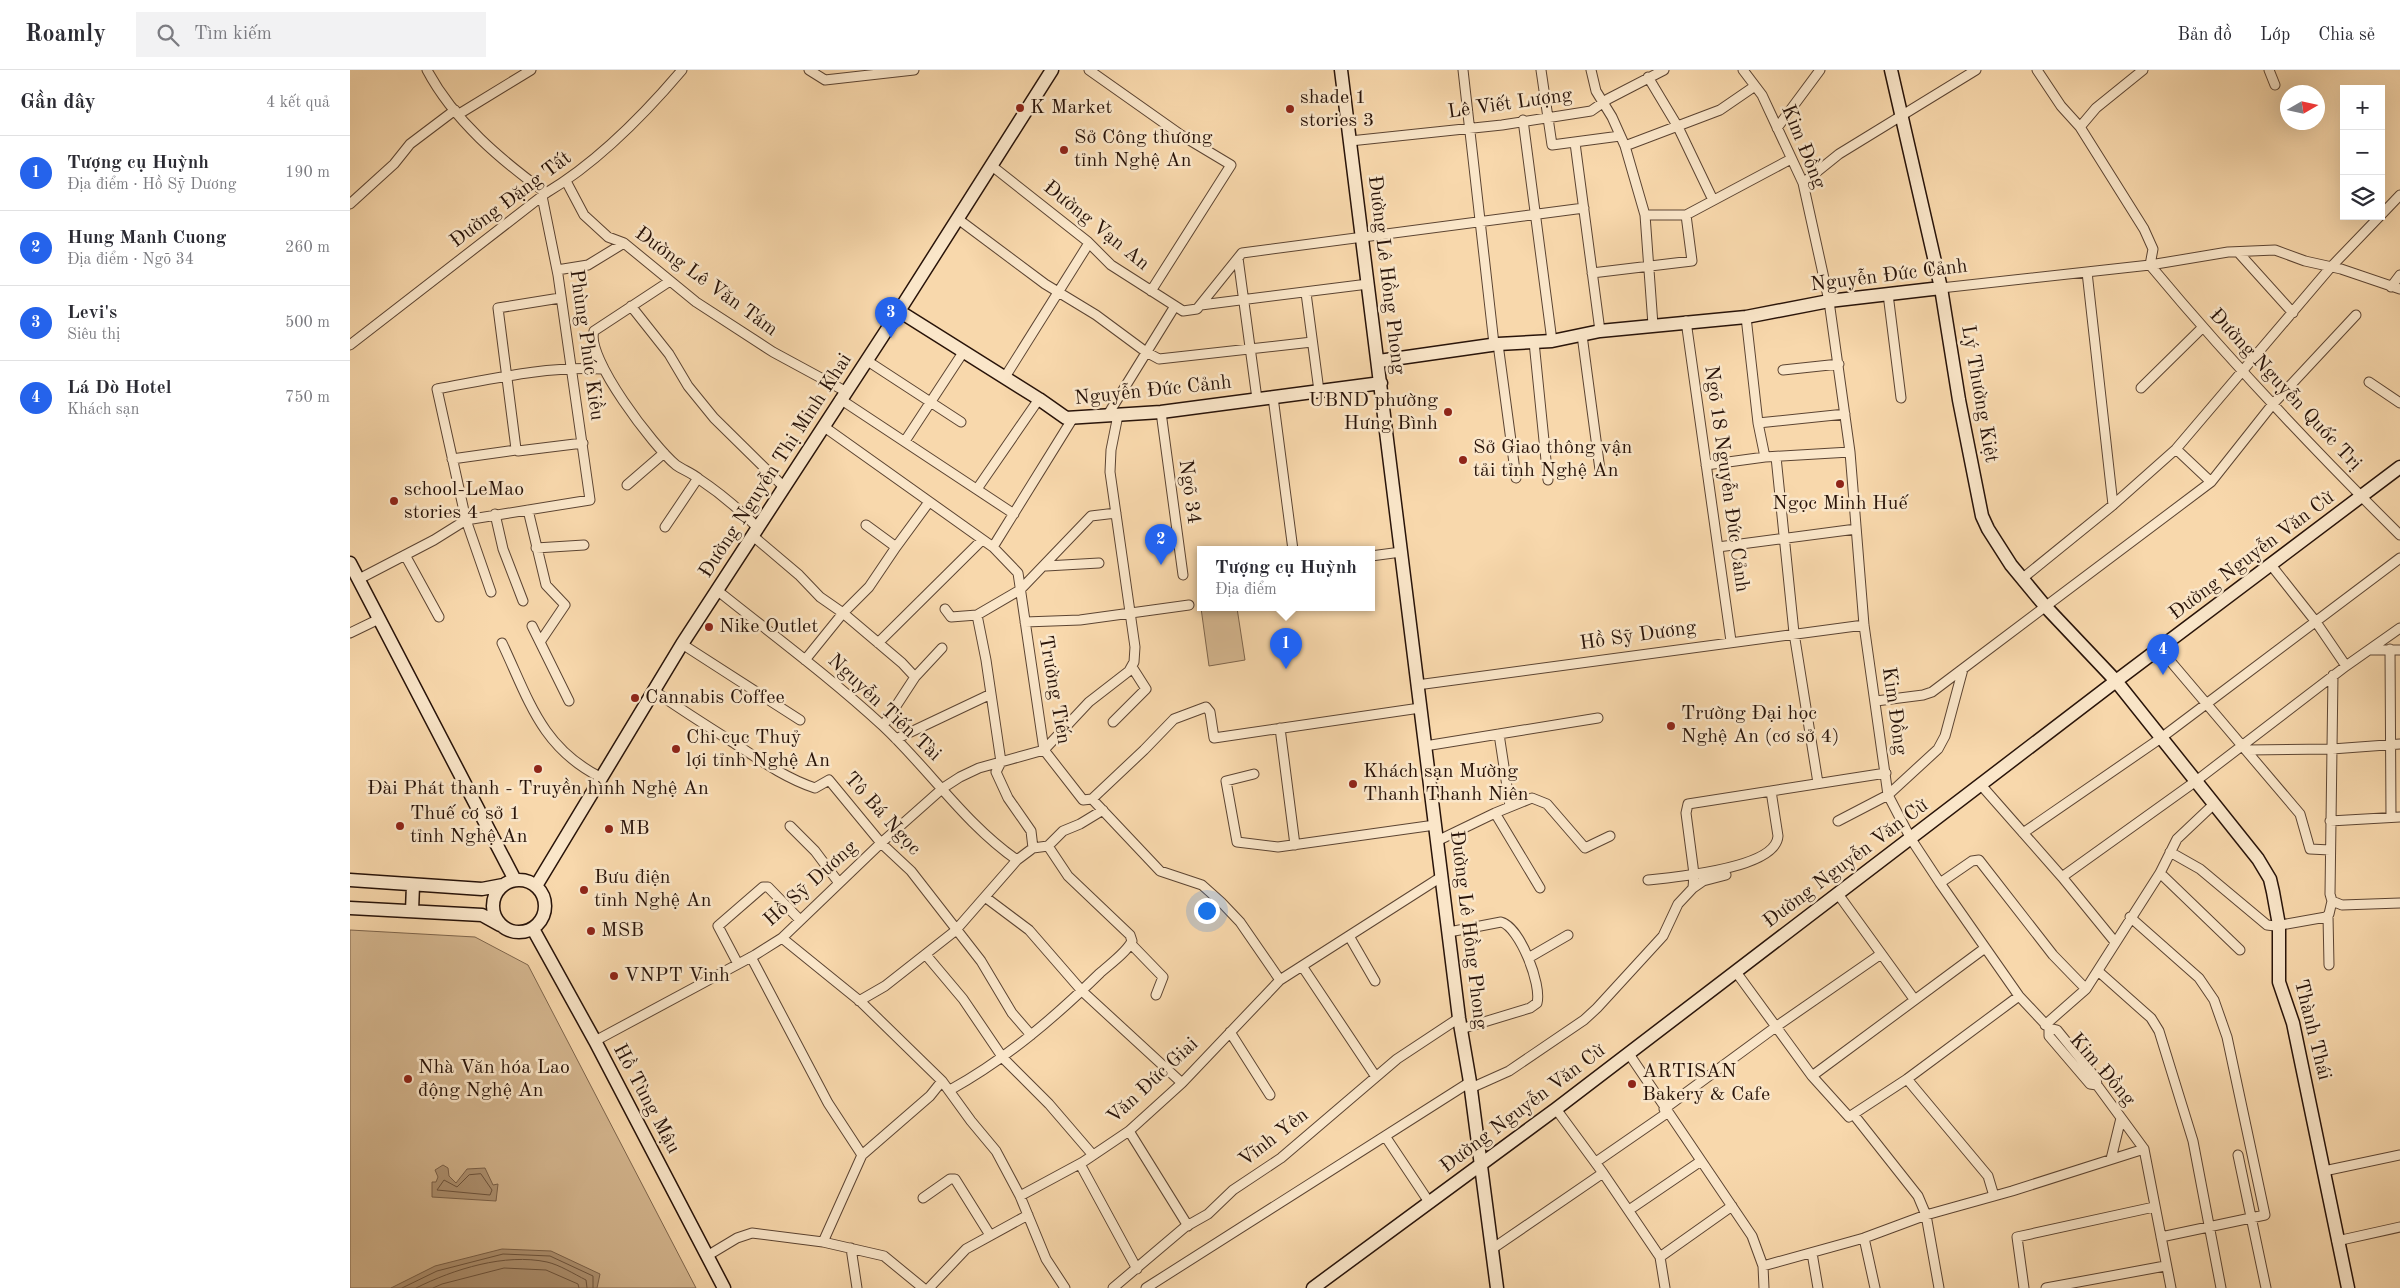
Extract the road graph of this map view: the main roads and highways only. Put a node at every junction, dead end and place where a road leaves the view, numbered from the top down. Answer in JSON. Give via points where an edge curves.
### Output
{"nodes":[{"id":1,"x":1052,"y":70,"type":"edge"},
{"id":2,"x":1341,"y":70,"type":"edge"},
{"id":3,"x":1891,"y":70,"type":"edge"},
{"id":4,"x":1941,"y":288,"type":"junction"},
{"id":5,"x":900,"y":311,"type":"junction"},
{"id":6,"x":1379,"y":361,"type":"junction"},
{"id":7,"x":1381,"y":383,"type":"junction"},
{"id":8,"x":2400,"y":467,"type":"edge"},
{"id":9,"x":350,"y":563,"type":"edge"},
{"id":10,"x":2116,"y":681,"type":"junction"},
{"id":11,"x":350,"y":880,"type":"edge"},
{"id":12,"x":509,"y":883,"type":"junction"},
{"id":13,"x":413,"y":884,"type":"junction"},
{"id":14,"x":536,"y":886,"type":"junction"},
{"id":15,"x":350,"y":908,"type":"edge"},
{"id":16,"x":412,"y":911,"type":"junction"},
{"id":17,"x":503,"y":927,"type":"junction"},
{"id":18,"x":533,"y":929,"type":"junction"},
{"id":19,"x":1480,"y":1164,"type":"junction"},
{"id":20,"x":724,"y":1288,"type":"edge"},
{"id":21,"x":1313,"y":1288,"type":"edge"},
{"id":22,"x":1497,"y":1288,"type":"edge"},
{"id":23,"x":2348,"y":1288,"type":"edge"}],
"edges":[{"from":1,"to":5,"type":"main road","name":"Đường Nguyễn Thị Minh Khai"},
{"from":2,"to":6,"type":"main road","name":"Đường Lê Hồng Phong"},
{"from":3,"to":4,"type":"main road","name":"Lý Thường Kiệt"},
{"from":4,"to":6,"type":"main road","name":"Nguyễn Đức Cảnh","via":[[1829,301],[1746,317],[1600,331],[1552,341],[1496,344]]},
{"from":4,"to":10,"type":"main road","name":"Lý Thường Kiệt","via":[[1982,516],[1994,542],[2045,606]]},
{"from":5,"to":7,"type":"main road","name":"Nguyễn Đức Cảnh","via":[[1066,418],[1161,412]]},
{"from":5,"to":14,"type":"main road","name":"Đường Nguyễn Thị Minh Khai","via":[[682,644]]},
{"from":6,"to":7,"type":"main road","name":"Đường Lê Hồng Phong"},
{"from":7,"to":19,"type":"main road","name":"Đường Lê Hồng Phong","via":[[1441,877]]},
{"from":8,"to":10,"type":"main road","name":"Đường Nguyễn Văn Cừ"},
{"from":9,"to":12,"type":"main road"},
{"from":10,"to":19,"type":"main road","name":"Đường Nguyễn Văn Cừ","via":[[1629,1054]]},
{"from":10,"to":23,"type":"main road","name":"Thành Thái","via":[[2258,859],[2270,879],[2279,925],[2279,982],[2293,1023]]},
{"from":11,"to":13,"type":"main road"},
{"from":12,"to":13,"type":"main road","via":[[482,889]]},
{"from":12,"to":14,"type":"main road","via":[[528,881]]},
{"from":12,"to":17,"type":"main road","via":[[496,894],[493,904],[495,916]]},
{"from":13,"to":16,"type":"main road"},
{"from":14,"to":18,"type":"main road","via":[[543,894],[546,907],[542,920]]},
{"from":15,"to":16,"type":"main road"},
{"from":16,"to":17,"type":"main road","via":[[482,915]]},
{"from":17,"to":18,"type":"main road","via":[[518,932]]},
{"from":18,"to":20,"type":"main road","name":"Hồ Tùng Mậu"},
{"from":19,"to":21,"type":"main road","name":"Đường Nguyễn Văn Cừ"},
{"from":19,"to":22,"type":"main road","name":"Đường Lê Hồng Phong"}]}
